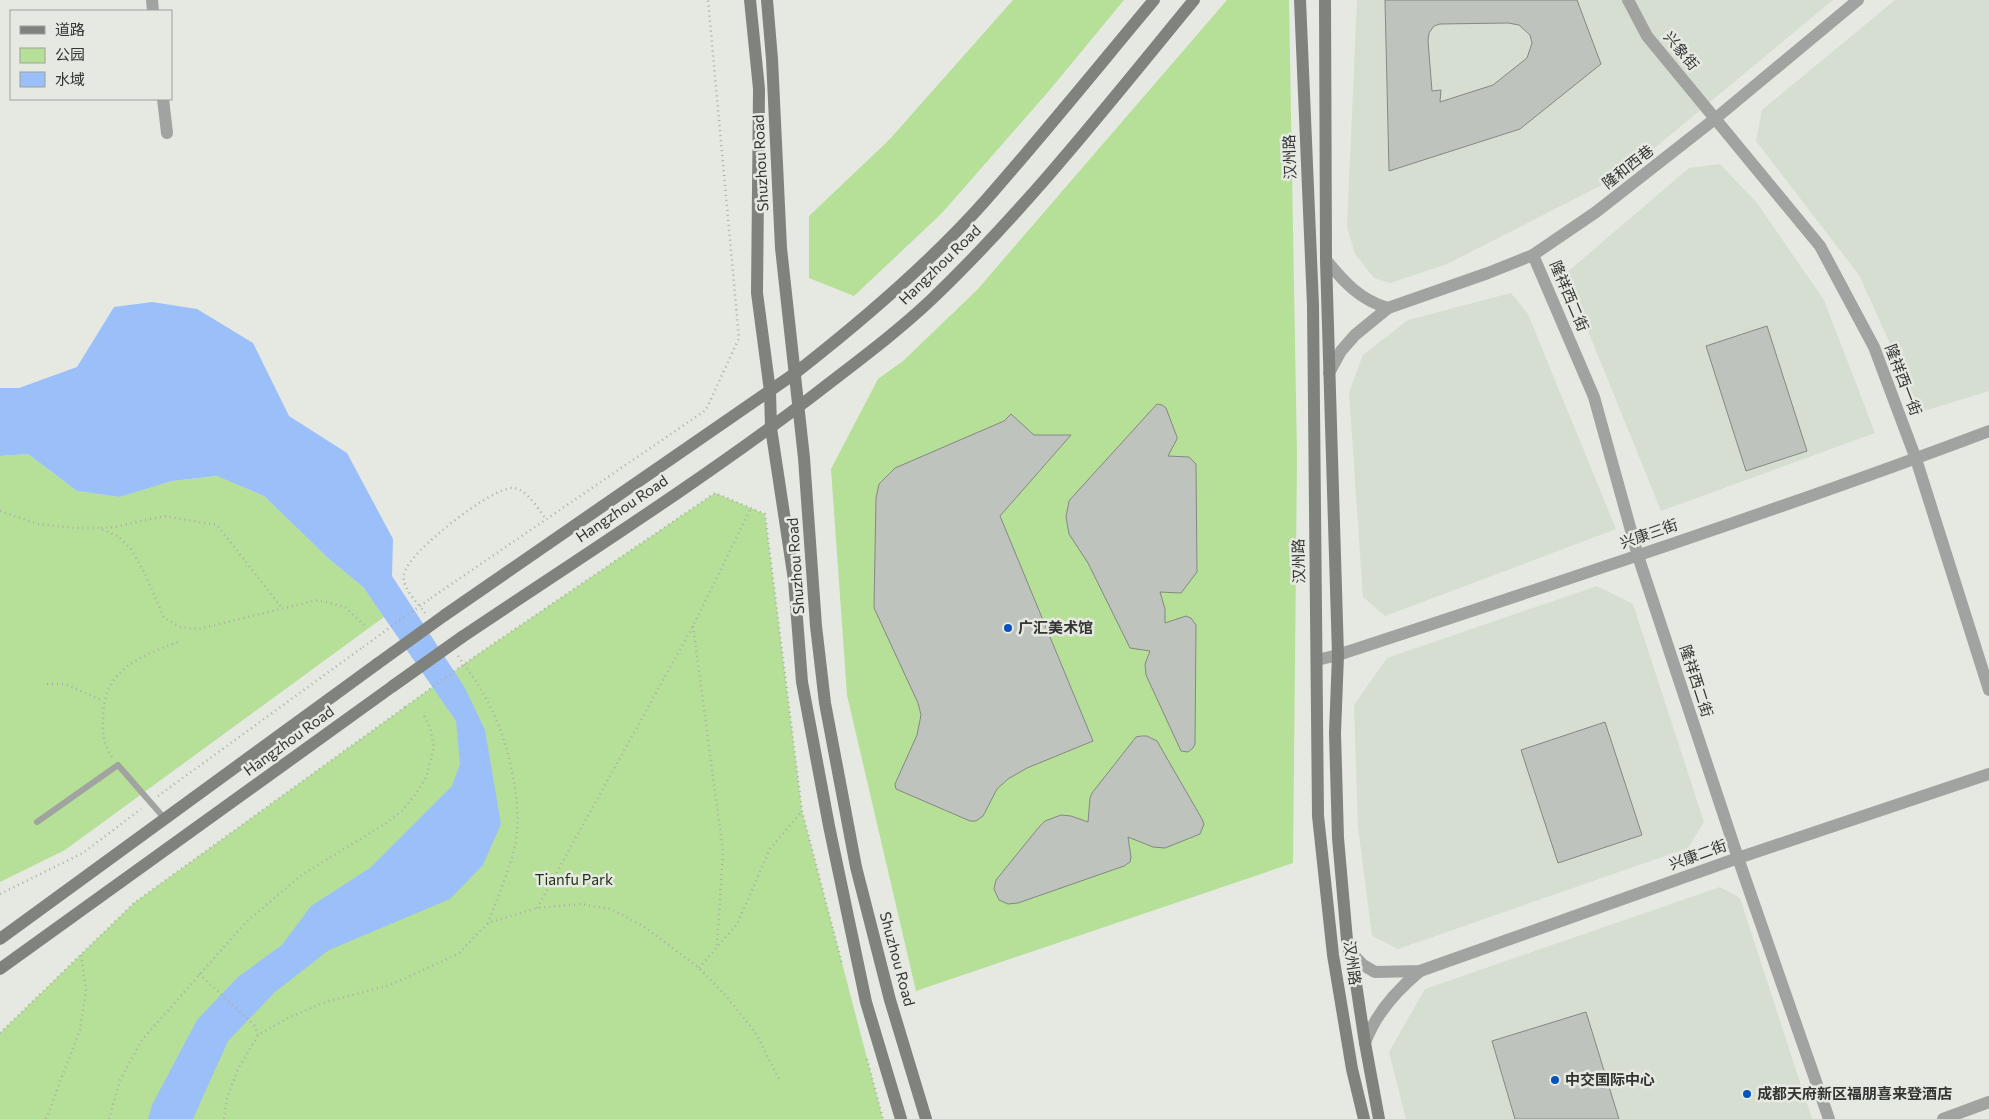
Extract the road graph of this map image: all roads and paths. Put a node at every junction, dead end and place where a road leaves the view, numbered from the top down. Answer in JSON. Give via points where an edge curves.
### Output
{"nodes":[{"id":1,"x":708,"y":0,"type":"edge"},
{"id":2,"x":750,"y":0,"type":"edge"},
{"id":3,"x":768,"y":0,"type":"edge"},
{"id":4,"x":1154,"y":0,"type":"edge"},
{"id":5,"x":1194,"y":0,"type":"edge"},
{"id":6,"x":1300,"y":0,"type":"edge"},
{"id":7,"x":1326,"y":0,"type":"edge"},
{"id":8,"x":1628,"y":0,"type":"edge"},
{"id":9,"x":1858,"y":0,"type":"edge"},
{"id":10,"x":163,"y":100,"type":"edge"},
{"id":11,"x":1716,"y":118,"type":"junction"},
{"id":12,"x":167,"y":133,"type":"dead end"},
{"id":13,"x":1533,"y":255,"type":"junction"},
{"id":14,"x":1326,"y":260,"type":"junction"},
{"id":15,"x":1388,"y":308,"type":"junction"},
{"id":16,"x":794,"y":374,"type":"junction"},
{"id":17,"x":1329,"y":374,"type":"junction"},
{"id":18,"x":770,"y":391,"type":"junction"},
{"id":19,"x":798,"y":407,"type":"junction"},
{"id":20,"x":706,"y":410,"type":"junction"},
{"id":21,"x":771,"y":428,"type":"junction"},
{"id":22,"x":1989,"y":431,"type":"edge"},
{"id":23,"x":708,"y":434,"type":"junction"},
{"id":24,"x":1916,"y":459,"type":"junction"},
{"id":25,"x":712,"y":469,"type":"junction"},
{"id":26,"x":715,"y":493,"type":"junction"},
{"id":27,"x":751,"y":508,"type":"junction"},
{"id":28,"x":0,"y":511,"type":"edge"},
{"id":29,"x":546,"y":519,"type":"junction"},
{"id":30,"x":98,"y":528,"type":"junction"},
{"id":31,"x":1638,"y":556,"type":"junction"},
{"id":32,"x":282,"y":608,"type":"junction"},
{"id":33,"x":428,"y":617,"type":"dead end"},
{"id":34,"x":364,"y":625,"type":"dead end"},
{"id":35,"x":693,"y":626,"type":"junction"},
{"id":36,"x":178,"y":642,"type":"dead end"},
{"id":37,"x":457,"y":655,"type":"dead end"},
{"id":38,"x":1338,"y":655,"type":"junction"},
{"id":39,"x":1316,"y":660,"type":"junction"},
{"id":40,"x":47,"y":684,"type":"dead end"},
{"id":41,"x":1989,"y":690,"type":"edge"},
{"id":42,"x":103,"y":701,"type":"junction"},
{"id":43,"x":423,"y":714,"type":"dead end"},
{"id":44,"x":118,"y":765,"type":"junction"},
{"id":45,"x":1989,"y":774,"type":"edge"},
{"id":46,"x":151,"y":801,"type":"junction"},
{"id":47,"x":802,"y":811,"type":"junction"},
{"id":48,"x":165,"y":819,"type":"junction"},
{"id":49,"x":37,"y":822,"type":"dead end"},
{"id":50,"x":1738,"y":858,"type":"junction"},
{"id":51,"x":0,"y":894,"type":"edge"},
{"id":52,"x":537,"y":908,"type":"junction"},
{"id":53,"x":488,"y":923,"type":"junction"},
{"id":54,"x":0,"y":939,"type":"edge"},
{"id":55,"x":717,"y":945,"type":"junction"},
{"id":56,"x":1350,"y":951,"type":"junction"},
{"id":57,"x":81,"y":952,"type":"junction"},
{"id":58,"x":699,"y":968,"type":"junction"},
{"id":59,"x":0,"y":969,"type":"edge"},
{"id":60,"x":844,"y":970,"type":"dead end"},
{"id":61,"x":1420,"y":971,"type":"junction"},
{"id":62,"x":199,"y":974,"type":"junction"},
{"id":63,"x":0,"y":1033,"type":"edge"},
{"id":64,"x":258,"y":1034,"type":"junction"},
{"id":65,"x":1365,"y":1043,"type":"junction"},
{"id":66,"x":866,"y":1054,"type":"dead end"},
{"id":67,"x":779,"y":1079,"type":"dead end"},
{"id":68,"x":1989,"y":1102,"type":"edge"},
{"id":69,"x":46,"y":1119,"type":"edge"},
{"id":70,"x":110,"y":1119,"type":"edge"},
{"id":71,"x":224,"y":1119,"type":"edge"},
{"id":72,"x":883,"y":1119,"type":"edge"},
{"id":73,"x":901,"y":1119,"type":"edge"},
{"id":74,"x":926,"y":1119,"type":"edge"},
{"id":75,"x":1364,"y":1119,"type":"edge"},
{"id":76,"x":1379,"y":1119,"type":"edge"},
{"id":77,"x":1829,"y":1119,"type":"edge"},
{"id":78,"x":1943,"y":1119,"type":"edge"}],
"edges":[{"from":1,"to":20,"type":"path","via":[[739,338]]},
{"from":2,"to":18,"type":"main road","name":"Shuzhou Road","via":[[759,89],[757,292]]},
{"from":3,"to":16,"type":"main road","name":"Shuzhou Road","via":[[781,248]]},
{"from":4,"to":16,"type":"main road","name":"Hangzhou Road","via":[[984,202],[846,334]]},
{"from":5,"to":19,"type":"main road","name":"Hangzhou Road","via":[[1057,165],[931,300]]},
{"from":6,"to":39,"type":"main road","name":"汉州路","via":[[1313,305]]},
{"from":7,"to":14,"type":"main road","name":"汉州路"},
{"from":8,"to":11,"type":"street","name":"兴象街","via":[[1647,36]]},
{"from":9,"to":11,"type":"street","name":"隆和西巷"},
{"from":10,"to":12,"type":"street"},
{"from":11,"to":13,"type":"street","name":"隆和西巷","via":[[1596,212]]},
{"from":11,"to":24,"type":"street","name":"隆祥西一街","via":[[1820,246],[1874,347]]},
{"from":13,"to":15,"type":"street","name":"隆和西巷"},
{"from":13,"to":31,"type":"street","name":"隆祥西二街","via":[[1594,397]]},
{"from":14,"to":15,"type":"street","via":[[1350,287],[1373,303]]},
{"from":14,"to":17,"type":"main road","name":"汉州路"},
{"from":15,"to":17,"type":"street","name":"隆和西巷","via":[[1355,335],[1341,351]]},
{"from":16,"to":18,"type":"main road","name":"Hangzhou Road"},
{"from":16,"to":19,"type":"main road","name":"Shuzhou Road"},
{"from":17,"to":38,"type":"main road","name":"汉州路"},
{"from":18,"to":21,"type":"main road","name":"Shuzhou Road"},
{"from":18,"to":23,"type":"main road","name":"Hangzhou Road"},
{"from":19,"to":21,"type":"main road","name":"Hangzhou Road"},
{"from":19,"to":74,"type":"main road","name":"Shuzhou Road","via":[[816,626],[836,765],[856,866],[890,1000]]},
{"from":20,"to":23,"type":"path"},
{"from":20,"to":29,"type":"path"},
{"from":21,"to":25,"type":"main road","name":"Hangzhou Road"},
{"from":21,"to":73,"type":"main road","name":"Shuzhou Road","via":[[794,580],[802,682],[829,826],[866,1002]]},
{"from":22,"to":24,"type":"street","name":"兴康三街"},
{"from":23,"to":48,"type":"main road","name":"Hangzhou Road","bridge":true,"via":[[445,615]]},
{"from":24,"to":31,"type":"street","name":"兴康三街"},
{"from":24,"to":41,"type":"street","name":"隆祥西一街"},
{"from":25,"to":26,"type":"path"},
{"from":25,"to":59,"type":"main road","name":"Hangzhou Road","bridge":true,"via":[[462,637]]},
{"from":26,"to":27,"type":"path"},
{"from":26,"to":57,"type":"path","bridge":true,"via":[[474,657],[134,903]]},
{"from":27,"to":35,"type":"path"},
{"from":27,"to":47,"type":"path","via":[[765,514]]},
{"from":28,"to":30,"type":"path","via":[[37,524]]},
{"from":29,"to":33,"type":"path","via":[[524,493],[514,488],[501,490],[422,546],[409,562],[404,582]]},
{"from":29,"to":46,"type":"path","bridge":true,"via":[[431,598]]},
{"from":30,"to":32,"type":"path","via":[[114,528],[164,516],[217,525]]},
{"from":30,"to":32,"type":"path","via":[[118,536],[131,549],[164,618],[180,628],[198,629]]},
{"from":31,"to":38,"type":"street","name":"兴康三街"},
{"from":31,"to":50,"type":"street","name":"隆祥西二街"},
{"from":32,"to":34,"type":"path","via":[[318,600],[345,607]]},
{"from":35,"to":52,"type":"path"},
{"from":35,"to":55,"type":"path","via":[[723,852]]},
{"from":36,"to":42,"type":"path","via":[[141,656],[116,676]]},
{"from":37,"to":53,"type":"path","via":[[493,711],[506,744],[519,807],[516,842]]},
{"from":38,"to":39,"type":"street","name":"兴康三街"},
{"from":38,"to":56,"type":"main road","name":"汉州路","via":[[1335,733],[1338,838]]},
{"from":39,"to":75,"type":"main road","name":"汉州路","via":[[1318,816],[1323,875],[1340,999]]},
{"from":40,"to":42,"type":"path","via":[[66,684]]},
{"from":42,"to":44,"type":"path","via":[[102,732],[107,750]]},
{"from":43,"to":62,"type":"path","via":[[430,727],[434,748],[426,778],[402,811],[303,874],[246,922]]},
{"from":44,"to":46,"type":"lane"},
{"from":44,"to":49,"type":"lane"},
{"from":45,"to":50,"type":"street","name":"兴康二街"},
{"from":46,"to":48,"type":"lane"},
{"from":46,"to":51,"type":"path","via":[[83,853]]},
{"from":47,"to":55,"type":"path","via":[[770,848],[737,924]]},
{"from":47,"to":60,"type":"path"},
{"from":48,"to":54,"type":"main road","name":"Hangzhou Road"},
{"from":50,"to":61,"type":"street","name":"兴康二街"},
{"from":50,"to":77,"type":"street","name":"隆祥西二街"},
{"from":52,"to":53,"type":"path"},
{"from":52,"to":58,"type":"path","via":[[581,904],[611,909],[643,926]]},
{"from":53,"to":64,"type":"path","via":[[458,954],[390,985],[322,1003]]},
{"from":55,"to":58,"type":"path"},
{"from":56,"to":61,"type":"street","via":[[1374,972]]},
{"from":56,"to":65,"type":"main road","name":"汉州路"},
{"from":57,"to":63,"type":"path"},
{"from":57,"to":69,"type":"path","via":[[86,991],[80,1030]]},
{"from":58,"to":67,"type":"path","via":[[755,1032]]},
{"from":61,"to":65,"type":"street","via":[[1370,1028]]},
{"from":62,"to":64,"type":"path","via":[[254,1025]]},
{"from":62,"to":70,"type":"path","via":[[142,1040],[120,1080]]},
{"from":64,"to":71,"type":"path","via":[[238,1069],[227,1098]]},
{"from":65,"to":76,"type":"main road","name":"汉州路"},
{"from":66,"to":72,"type":"path"},
{"from":68,"to":78,"type":"street"}]}
